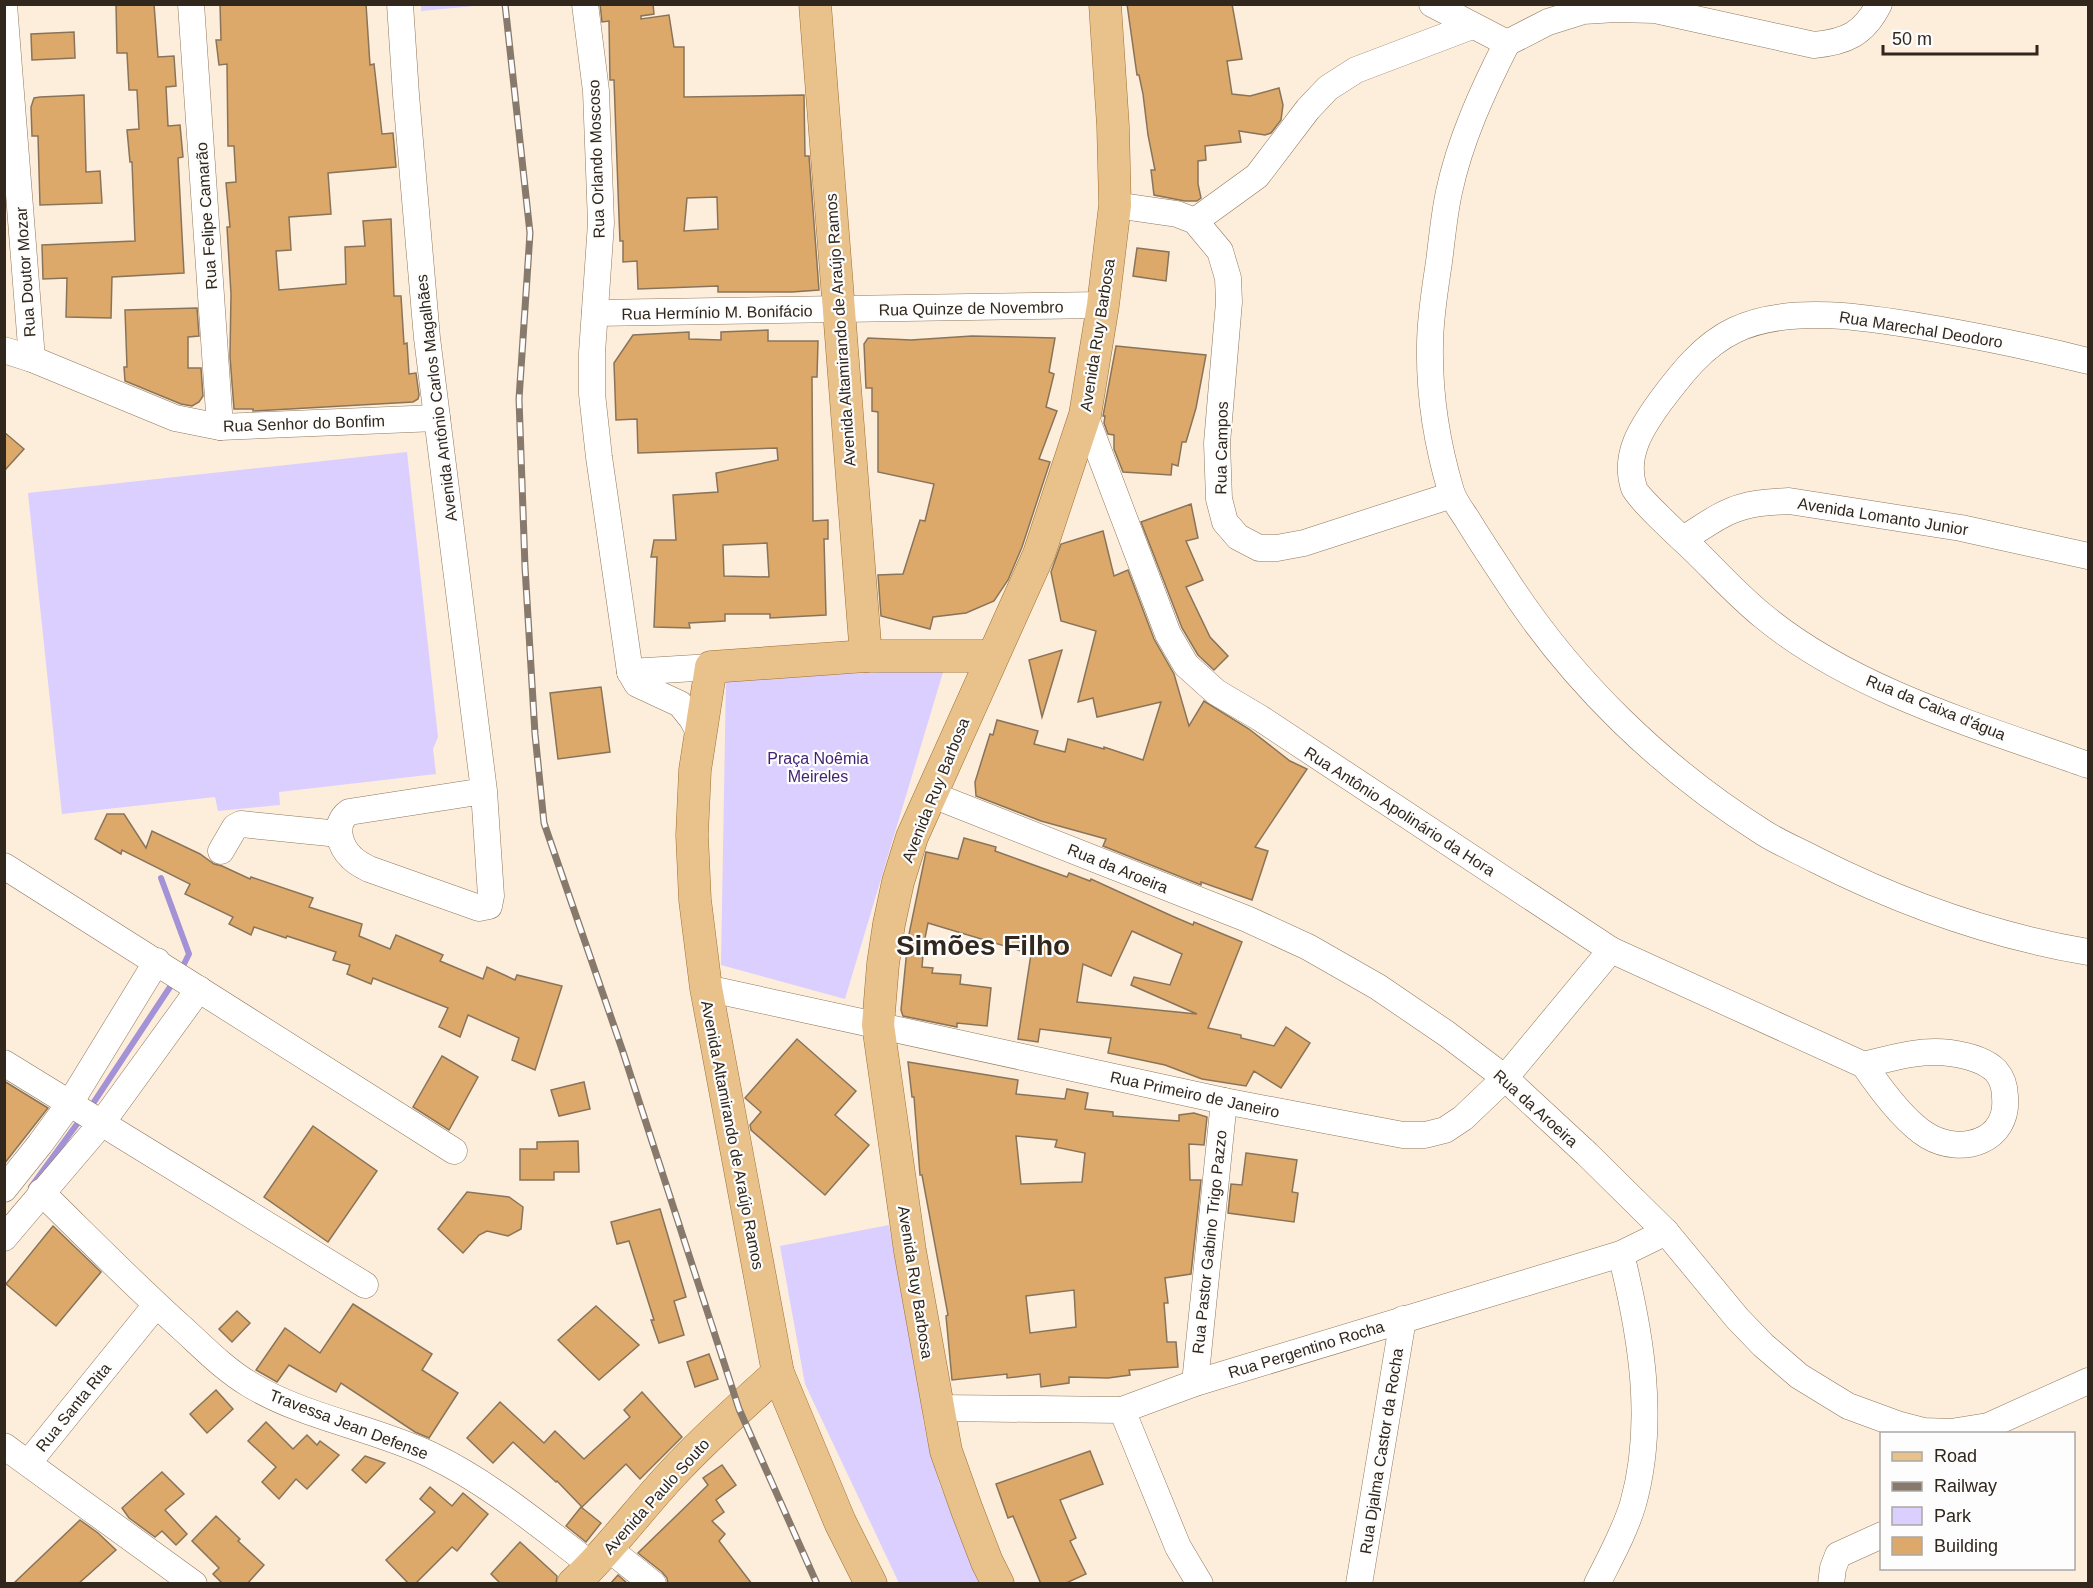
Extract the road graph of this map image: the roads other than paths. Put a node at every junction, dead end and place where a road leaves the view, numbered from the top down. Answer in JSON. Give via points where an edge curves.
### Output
{"nodes":[{"id":1,"x":191,"y":4,"type":"edge"},
{"id":2,"x":400,"y":4,"type":"edge"},
{"id":3,"x":585,"y":4,"type":"edge"},
{"id":4,"x":815,"y":4,"type":"edge"},
{"id":5,"x":1105,"y":4,"type":"edge"},
{"id":6,"x":1432,"y":4,"type":"edge"},
{"id":7,"x":1879,"y":4,"type":"edge"},
{"id":8,"x":4,"y":5,"type":"edge"},
{"id":9,"x":1472,"y":26,"type":"junction"},
{"id":10,"x":1507,"y":43,"type":"junction"},
{"id":11,"x":1115,"y":205,"type":"junction"},
{"id":12,"x":1195,"y":221,"type":"junction"},
{"id":13,"x":1103,"y":305,"type":"junction"},
{"id":14,"x":838,"y":310,"type":"junction"},
{"id":15,"x":595,"y":313,"type":"junction"},
{"id":16,"x":4,"y":350,"type":"edge"},
{"id":17,"x":32,"y":358,"type":"junction"},
{"id":18,"x":2088,"y":361,"type":"edge"},
{"id":19,"x":1084,"y":415,"type":"junction"},
{"id":20,"x":437,"y":418,"type":"junction"},
{"id":21,"x":220,"y":428,"type":"junction"},
{"id":22,"x":1452,"y":495,"type":"junction"},
{"id":23,"x":1683,"y":539,"type":"junction"},
{"id":24,"x":2088,"y":556,"type":"edge"},
{"id":25,"x":866,"y":656,"type":"junction"},
{"id":26,"x":992,"y":656,"type":"junction"},
{"id":27,"x":711,"y":667,"type":"junction"},
{"id":28,"x":630,"y":672,"type":"junction"},
{"id":29,"x":701,"y":736,"type":"junction"},
{"id":30,"x":2088,"y":765,"type":"edge"},
{"id":31,"x":484,"y":791,"type":"junction"},
{"id":32,"x":930,"y":794,"type":"junction"},
{"id":33,"x":339,"y":834,"type":"junction"},
{"id":34,"x":221,"y":851,"type":"dead end"},
{"id":35,"x":4,"y":866,"type":"edge"},
{"id":36,"x":1611,"y":950,"type":"junction"},
{"id":37,"x":2088,"y":952,"type":"edge"},
{"id":38,"x":157,"y":961,"type":"junction"},
{"id":39,"x":706,"y":988,"type":"junction"},
{"id":40,"x":199,"y":989,"type":"junction"},
{"id":41,"x":878,"y":1025,"type":"junction"},
{"id":42,"x":4,"y":1063,"type":"edge"},
{"id":43,"x":1864,"y":1065,"type":"junction"},
{"id":44,"x":1505,"y":1078,"type":"junction"},
{"id":45,"x":1224,"y":1101,"type":"junction"},
{"id":46,"x":70,"y":1103,"type":"junction"},
{"id":47,"x":101,"y":1124,"type":"junction"},
{"id":48,"x":454,"y":1151,"type":"dead end"},
{"id":49,"x":4,"y":1189,"type":"edge"},
{"id":50,"x":41,"y":1192,"type":"junction"},
{"id":51,"x":1666,"y":1232,"type":"junction"},
{"id":52,"x":4,"y":1238,"type":"edge"},
{"id":53,"x":1621,"y":1254,"type":"junction"},
{"id":54,"x":365,"y":1285,"type":"dead end"},
{"id":55,"x":156,"y":1305,"type":"junction"},
{"id":56,"x":1404,"y":1318,"type":"junction"},
{"id":57,"x":778,"y":1373,"type":"junction"},
{"id":58,"x":2088,"y":1381,"type":"edge"},
{"id":59,"x":1195,"y":1383,"type":"junction"},
{"id":60,"x":937,"y":1408,"type":"junction"},
{"id":61,"x":1122,"y":1410,"type":"junction"},
{"id":62,"x":1987,"y":1430,"type":"edge"},
{"id":63,"x":4,"y":1446,"type":"edge"},
{"id":64,"x":29,"y":1462,"type":"junction"},
{"id":65,"x":1880,"y":1535,"type":"edge"},
{"id":66,"x":592,"y":1566,"type":"edge"},
{"id":67,"x":194,"y":1584,"type":"edge"},
{"id":68,"x":653,"y":1584,"type":"edge"},
{"id":69,"x":871,"y":1584,"type":"edge"},
{"id":70,"x":998,"y":1584,"type":"edge"},
{"id":71,"x":1200,"y":1584,"type":"edge"},
{"id":72,"x":1359,"y":1584,"type":"edge"},
{"id":73,"x":1597,"y":1584,"type":"edge"},
{"id":74,"x":1831,"y":1584,"type":"edge"}],
"edges":[{"from":1,"to":21,"type":"street","name":"Rua Felipe Camarão"},
{"from":2,"to":20,"type":"street","name":"Avenida Antônio Carlos Magalhães"},
{"from":3,"to":15,"type":"street","name":"Rua Orlando Moscoso","via":[[600,161],[601,223]]},
{"from":4,"to":14,"type":"main road","name":"Avenida Altamirando de Araújo Ramos"},
{"from":5,"to":11,"type":"main road","name":"Avenida Ruy Barbosa"},
{"from":6,"to":9,"type":"street"},
{"from":7,"to":10,"type":"street","via":[[1871,20],[1852,36],[1814,45],[1655,10],[1616,9],[1583,11],[1548,21]]},
{"from":8,"to":17,"type":"street","name":"Rua Doutor Mozar"},
{"from":9,"to":10,"type":"street"},
{"from":9,"to":12,"type":"street","via":[[1356,70],[1328,88],[1257,176]]},
{"from":10,"to":22,"type":"street","via":[[1483,90],[1461,149],[1449,192],[1437,279],[1430,387]]},
{"from":11,"to":12,"type":"street","via":[[1177,214]]},
{"from":11,"to":13,"type":"main road","name":"Avenida Ruy Barbosa"},
{"from":12,"to":22,"type":"street","name":"Rua Campos","via":[[1221,251],[1228,278],[1217,442],[1219,499],[1225,522],[1238,537],[1259,548],[1277,548]]},
{"from":13,"to":14,"type":"street","name":"Rua Quinze de Novembro"},
{"from":13,"to":19,"type":"main road","name":"Avenida Ruy Barbosa"},
{"from":14,"to":15,"type":"street","name":"Rua Hermínio M. Bonifácio"},
{"from":14,"to":25,"type":"main road","name":"Avenida Altamirando de Araújo Ramos"},
{"from":15,"to":28,"type":"street","via":[[592,394],[597,448]]},
{"from":16,"to":17,"type":"street","name":"Rua Senhor do Bonfim"},
{"from":17,"to":21,"type":"street","name":"Rua Senhor do Bonfim","via":[[175,418]]},
{"from":18,"to":23,"type":"street","name":"Rua Marechal Deodoro","via":[[2016,343],[1881,320],[1811,314],[1766,320],[1735,330],[1700,354],[1673,384],[1643,425],[1633,447],[1630,466],[1634,490]]},
{"from":19,"to":26,"type":"main road","name":"Avenida Ruy Barbosa","via":[[1039,554]]},
{"from":19,"to":36,"type":"street","name":"Rua Antônio Apolinário da Hora","via":[[1168,634],[1186,665],[1216,692]]},
{"from":20,"to":21,"type":"street","name":"Rua Senhor do Bonfim"},
{"from":20,"to":31,"type":"street","name":"Avenida Antônio Carlos Magalhães"},
{"from":22,"to":37,"type":"street","via":[[1524,608],[1567,662],[1616,717],[1696,785],[1766,834],[1855,880],[1926,909],[2043,944]]},
{"from":23,"to":24,"type":"street","name":"Avenida Lomanto Junior","via":[[1742,507],[1789,501],[1960,528]]},
{"from":23,"to":30,"type":"street","name":"Rua da Caixa d'água","via":[[1763,617],[1819,656],[1890,692]]},
{"from":25,"to":26,"type":"main road"},
{"from":25,"to":27,"type":"main road"},
{"from":26,"to":32,"type":"main road","name":"Avenida Ruy Barbosa"},
{"from":27,"to":28,"type":"street"},
{"from":27,"to":29,"type":"main road","name":"Avenida Altamirando de Araújo Ramos"},
{"from":28,"to":29,"type":"street","via":[[638,684],[680,704]]},
{"from":29,"to":39,"type":"main road","name":"Avenida Altamirando de Araújo Ramos","via":[[692,835]]},
{"from":31,"to":33,"type":"street","via":[[348,812],[341,820]]},
{"from":31,"to":33,"type":"street","name":"Avenida Antônio Carlos Magalhães","via":[[489,906],[478,908],[369,869],[343,848]]},
{"from":32,"to":41,"type":"main road","name":"Avenida Ruy Barbosa","via":[[898,882],[883,964]]},
{"from":32,"to":44,"type":"street","name":"Rua da Aroeira","via":[[1308,947],[1378,987]]},
{"from":33,"to":34,"type":"street","via":[[241,824],[235,827]]},
{"from":35,"to":38,"type":"street"},
{"from":36,"to":43,"type":"street","name":"Rua Antônio Apolinário da Hora"},
{"from":36,"to":44,"type":"street","name":"Rua Primeiro de Janeiro"},
{"from":38,"to":40,"type":"street"},
{"from":38,"to":46,"type":"street"},
{"from":39,"to":41,"type":"street","name":"Rua Primeiro de Janeiro"},
{"from":39,"to":57,"type":"main road","name":"Avenida Altamirando de Araújo Ramos"},
{"from":40,"to":47,"type":"street"},
{"from":40,"to":48,"type":"street"},
{"from":41,"to":45,"type":"street","name":"Rua Primeiro de Janeiro"},
{"from":41,"to":60,"type":"main road","name":"Avenida Ruy Barbosa"},
{"from":42,"to":46,"type":"street"},
{"from":43,"to":43,"type":"street","via":[[1907,1054],[1948,1052],[1978,1060],[1996,1072],[2005,1087],[2001,1123],[1990,1137],[1971,1144],[1949,1144],[1927,1136],[1883,1093]]},
{"from":44,"to":45,"type":"street","name":"Rua Primeiro de Janeiro","via":[[1462,1118],[1444,1130],[1425,1135],[1403,1135]]},
{"from":44,"to":51,"type":"street","name":"Rua da Aroeira"},
{"from":45,"to":59,"type":"street","name":"Rua Pastor Gabino Trigo Pazzo"},
{"from":46,"to":47,"type":"street"},
{"from":46,"to":49,"type":"street"},
{"from":47,"to":50,"type":"street"},
{"from":47,"to":54,"type":"street"},
{"from":50,"to":52,"type":"street"},
{"from":50,"to":55,"type":"street","name":"Travessa Jean Defense"},
{"from":51,"to":53,"type":"street","name":"Rua Pergentino Rocha"},
{"from":51,"to":62,"type":"street","name":"Rua da Aroeira","via":[[1737,1318],[1799,1376],[1848,1406],[1897,1424],[1924,1431]]},
{"from":53,"to":56,"type":"street","name":"Rua Pergentino Rocha"},
{"from":53,"to":73,"type":"street","via":[[1641,1354],[1646,1429],[1642,1469],[1632,1506]]},
{"from":55,"to":64,"type":"street","name":"Rua Santa Rita"},
{"from":55,"to":66,"type":"street","name":"Travessa Jean Defense","via":[[248,1384],[287,1403],[430,1454],[469,1474]]},
{"from":56,"to":59,"type":"street","name":"Rua Pergentino Rocha"},
{"from":56,"to":72,"type":"street","name":"Rua Djalma Castor da Rocha"},
{"from":57,"to":66,"type":"main road","name":"Avenida Paulo Souto","via":[[671,1475]]},
{"from":57,"to":69,"type":"main road","name":"Avenida Altamirando de Araújo Ramos","via":[[840,1522]]},
{"from":58,"to":62,"type":"street","name":"Rua da Aroeira"},
{"from":59,"to":61,"type":"street","name":"Rua Pergentino Rocha"},
{"from":60,"to":61,"type":"street","name":"Rua Pergentino Rocha"},
{"from":60,"to":70,"type":"main road","name":"Avenida Ruy Barbosa","via":[[946,1451]]},
{"from":61,"to":71,"type":"street","via":[[1178,1547]]},
{"from":63,"to":64,"type":"street"},
{"from":64,"to":67,"type":"street","name":"Rua Santa Rita"},
{"from":65,"to":74,"type":"street","via":[[1838,1555]]},
{"from":66,"to":68,"type":"street","name":"Travessa Jean Defense"}]}
